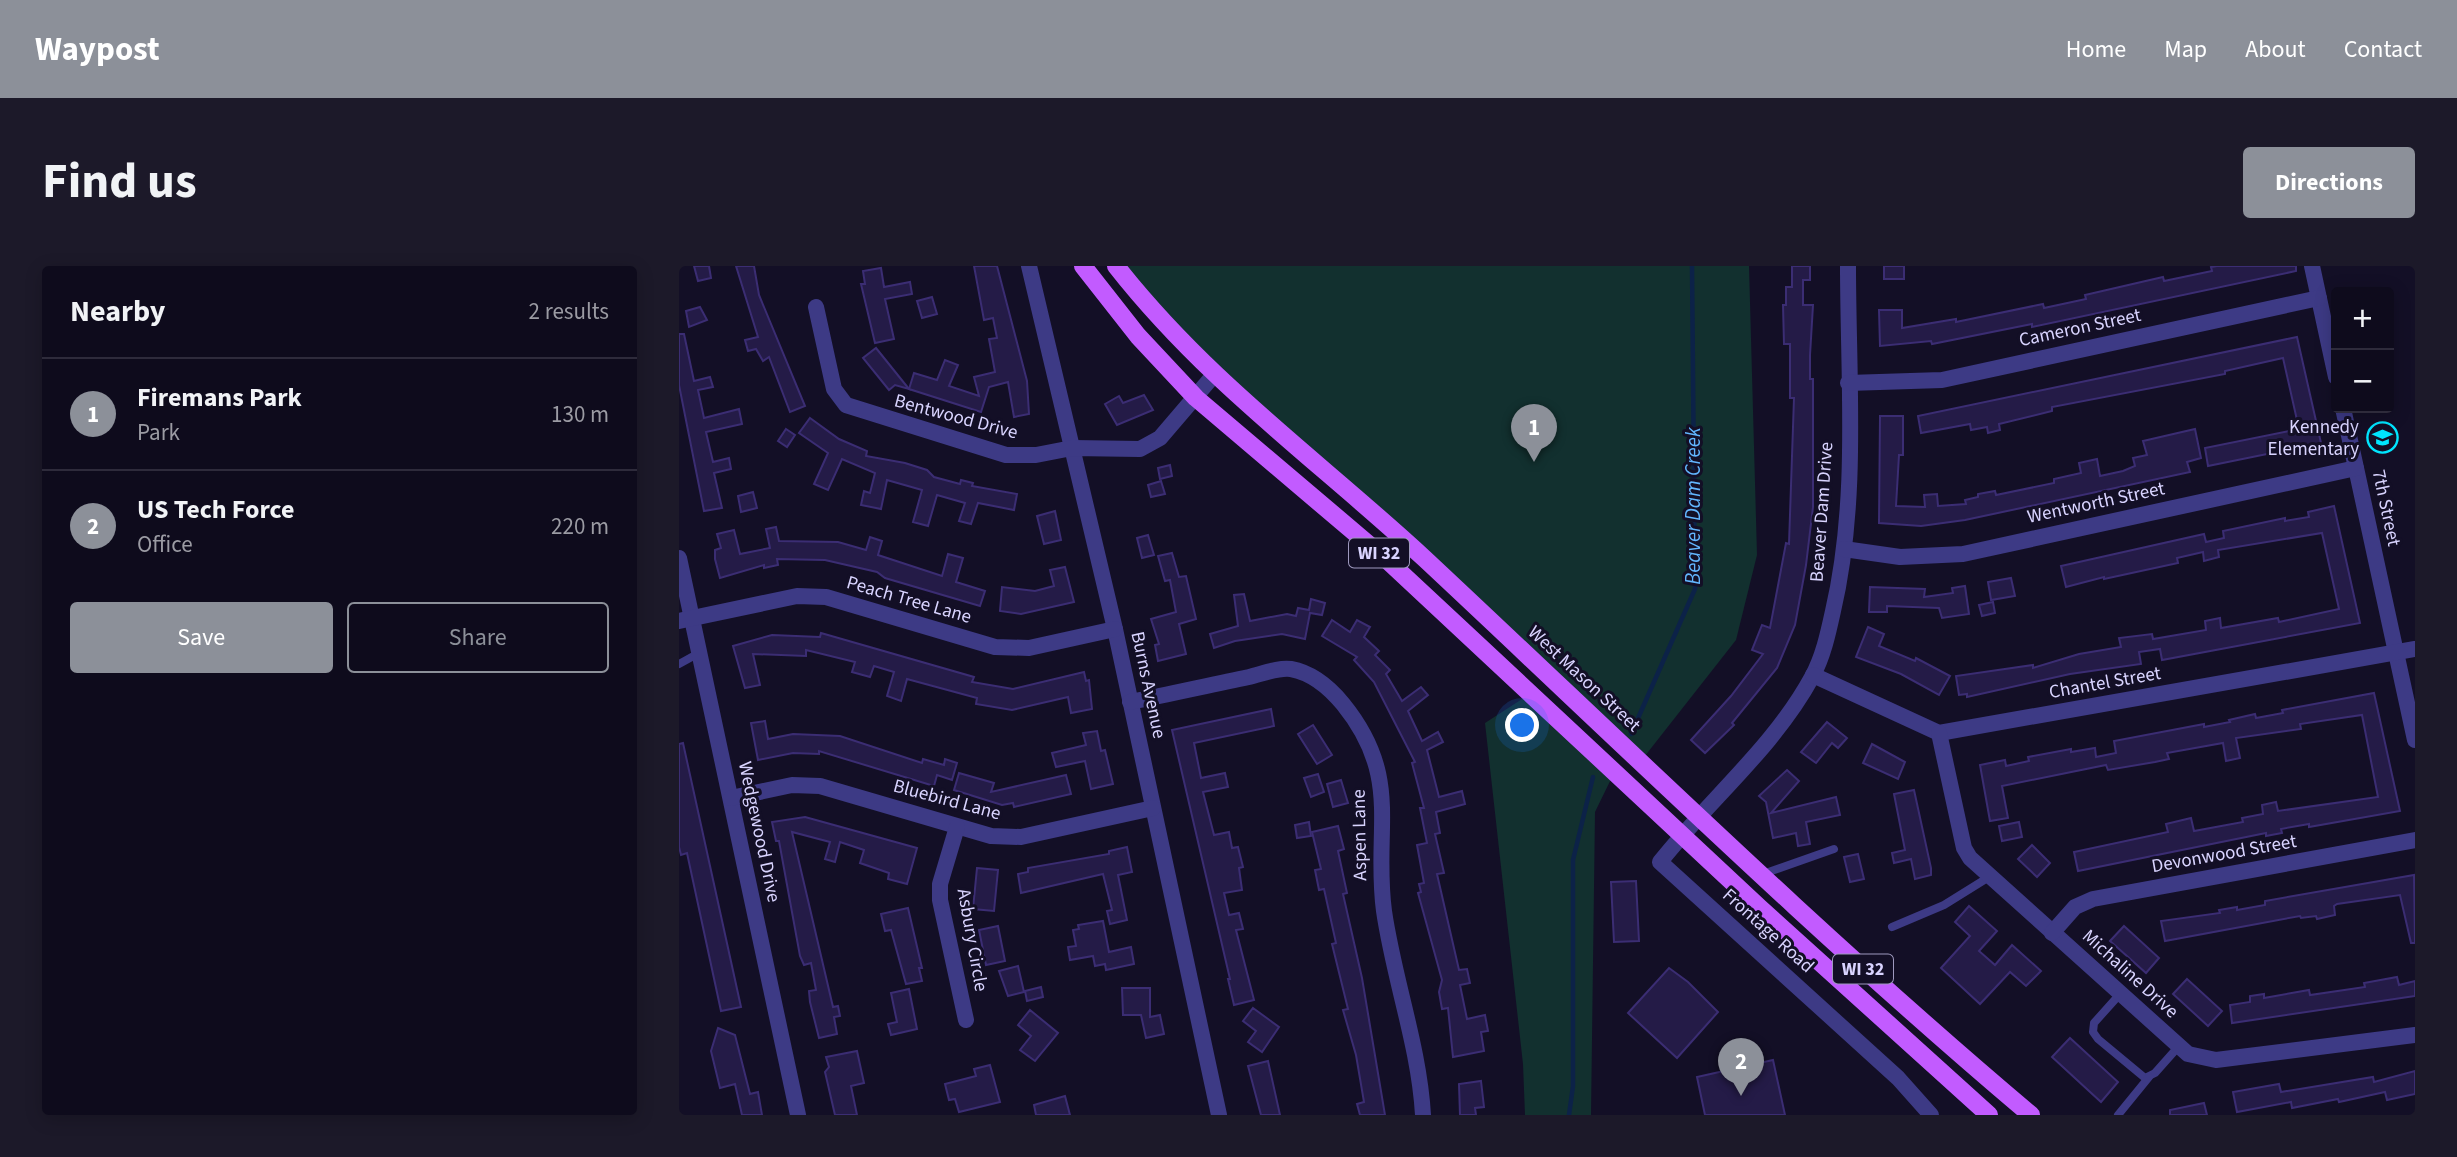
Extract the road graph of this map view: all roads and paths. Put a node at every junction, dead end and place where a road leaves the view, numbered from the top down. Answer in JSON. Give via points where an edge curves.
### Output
{"nodes":[{"id":1,"x":1029,"y":266,"type":"edge"},
{"id":2,"x":1083,"y":266,"type":"edge"},
{"id":3,"x":1116,"y":266,"type":"edge"},
{"id":4,"x":1848,"y":266,"type":"edge"},
{"id":5,"x":2312,"y":266,"type":"edge"},
{"id":6,"x":2319,"y":298,"type":"junction"},
{"id":7,"x":816,"y":307,"type":"dead end"},
{"id":8,"x":2331,"y":354,"type":"edge"},
{"id":9,"x":1213,"y":376,"type":"junction"},
{"id":10,"x":1848,"y":383,"type":"junction"},
{"id":11,"x":1196,"y":398,"type":"junction"},
{"id":12,"x":2344,"y":413,"type":"edge"},
{"id":13,"x":1072,"y":448,"type":"junction"},
{"id":14,"x":2356,"y":468,"type":"junction"},
{"id":15,"x":1844,"y":549,"type":"junction"},
{"id":16,"x":679,"y":558,"type":"edge"},
{"id":17,"x":685,"y":619,"type":"edge"},
{"id":18,"x":1115,"y":629,"type":"junction"},
{"id":19,"x":2415,"y":649,"type":"edge"},
{"id":20,"x":699,"y":653,"type":"junction"},
{"id":21,"x":2396,"y":653,"type":"junction"},
{"id":22,"x":679,"y":664,"type":"edge"},
{"id":23,"x":1813,"y":675,"type":"junction"},
{"id":24,"x":1130,"y":702,"type":"junction"},
{"id":25,"x":1939,"y":733,"type":"junction"},
{"id":26,"x":2415,"y":740,"type":"edge"},
{"id":27,"x":731,"y":798,"type":"junction"},
{"id":28,"x":1153,"y":808,"type":"junction"},
{"id":29,"x":1699,"y":817,"type":"junction"},
{"id":30,"x":957,"y":827,"type":"junction"},
{"id":31,"x":1682,"y":835,"type":"junction"},
{"id":32,"x":2415,"y":841,"type":"edge"},
{"id":33,"x":1834,"y":849,"type":"dead end"},
{"id":34,"x":1761,"y":875,"type":"junction"},
{"id":35,"x":1989,"y":877,"type":"junction"},
{"id":36,"x":1892,"y":927,"type":"dead end"},
{"id":37,"x":2052,"y":933,"type":"junction"},
{"id":38,"x":2120,"y":994,"type":"junction"},
{"id":39,"x":966,"y":1020,"type":"dead end"},
{"id":40,"x":2415,"y":1035,"type":"edge"},
{"id":41,"x":2179,"y":1046,"type":"junction"},
{"id":42,"x":2149,"y":1077,"type":"junction"},
{"id":43,"x":798,"y":1115,"type":"edge"},
{"id":44,"x":1219,"y":1115,"type":"edge"},
{"id":45,"x":1423,"y":1115,"type":"edge"},
{"id":46,"x":1931,"y":1115,"type":"edge"},
{"id":47,"x":1989,"y":1115,"type":"edge"},
{"id":48,"x":2031,"y":1115,"type":"edge"},
{"id":49,"x":2118,"y":1115,"type":"edge"}],
"edges":[{"from":1,"to":13,"type":"street","name":"Burns Avenue"},
{"from":2,"to":11,"type":"main road","number":"WI 32","via":[[1138,336]]},
{"from":3,"to":9,"type":"main road","name":"West Mason Street","number":"WI 32","via":[[1156,317]]},
{"from":4,"to":10,"type":"street","name":"Beaver Dam Drive"},
{"from":5,"to":6,"type":"street"},
{"from":6,"to":8,"type":"street"},
{"from":6,"to":10,"type":"street","name":"Cameron Street","via":[[1942,380]]},
{"from":7,"to":13,"type":"street","name":"Bentwood Drive","via":[[834,389],[853,410],[1006,455]]},
{"from":9,"to":11,"type":"street","name":"Bentwood Drive"},
{"from":9,"to":29,"type":"main road","name":"West Mason Street","number":"WI 32","via":[[1413,548]]},
{"from":10,"to":15,"type":"street","name":"Beaver Dam Drive"},
{"from":11,"to":13,"type":"street","name":"Bentwood Drive","via":[[1160,438],[1140,449]]},
{"from":11,"to":31,"type":"main road","number":"WI 32","via":[[1387,560]]},
{"from":12,"to":14,"type":"street","name":"7th Street"},
{"from":13,"to":18,"type":"street","name":"Burns Avenue"},
{"from":14,"to":15,"type":"street","name":"Wentworth Street","via":[[1963,554],[1900,557]]},
{"from":14,"to":21,"type":"street","name":"7th Street"},
{"from":15,"to":23,"type":"street","name":"Beaver Dam Drive","via":[[1825,645]]},
{"from":16,"to":17,"type":"street","name":"Wedgewood Drive"},
{"from":17,"to":18,"type":"street","name":"Peach Tree Lane","via":[[797,596],[825,597],[995,647],[1029,648]]},
{"from":17,"to":20,"type":"street","name":"Wedgewood Drive"},
{"from":18,"to":24,"type":"street","name":"Burns Avenue"},
{"from":19,"to":21,"type":"street","name":"Chantel Street"},
{"from":20,"to":22,"type":"lane"},
{"from":20,"to":27,"type":"street","name":"Wedgewood Drive"},
{"from":21,"to":25,"type":"street","name":"Chantel Street"},
{"from":21,"to":26,"type":"street","name":"7th Street"},
{"from":23,"to":25,"type":"street"},
{"from":23,"to":29,"type":"street","name":"Beaver Dam Drive","via":[[1789,715]]},
{"from":24,"to":28,"type":"street","name":"Burns Avenue"},
{"from":24,"to":45,"type":"street","name":"Aspen Lane","via":[[1289,668],[1318,678],[1351,713],[1381,782],[1384,829],[1380,869],[1385,913],[1421,1082]]},
{"from":25,"to":35,"type":"street","name":"Michaline Drive","via":[[1964,848]]},
{"from":27,"to":30,"type":"street","name":"Bluebird Lane","via":[[792,785],[820,786]]},
{"from":27,"to":43,"type":"street","name":"Wedgewood Drive"},
{"from":28,"to":30,"type":"street","name":"Bluebird Lane","via":[[1021,837],[991,836]]},
{"from":28,"to":44,"type":"street","name":"Burns Avenue"},
{"from":29,"to":31,"type":"street","name":"Beaver Dam Drive"},
{"from":29,"to":34,"type":"main road","name":"West Mason Street","number":"WI 32"},
{"from":30,"to":39,"type":"street","name":"Asbury Circle","via":[[940,884],[940,900]]},
{"from":31,"to":46,"type":"street","name":"Frontage Road","via":[[1660,862],[1898,1079]]},
{"from":31,"to":47,"type":"main road","number":"WI 32"},
{"from":32,"to":37,"type":"street","name":"Devonwood Street","via":[[2093,899],[2075,908]]},
{"from":33,"to":34,"type":"lane"},
{"from":34,"to":48,"type":"main road","name":"West Mason Street","number":"WI 32"},
{"from":35,"to":36,"type":"lane","via":[[1944,905]]},
{"from":35,"to":37,"type":"street","name":"Michaline Drive"},
{"from":37,"to":38,"type":"street","name":"Michaline Drive"},
{"from":38,"to":41,"type":"street","name":"Michaline Drive"},
{"from":38,"to":42,"type":"lane","via":[[2094,1023],[2093,1032],[2141,1077]]},
{"from":40,"to":41,"type":"street","name":"Michaline Drive","via":[[2216,1060],[2188,1054]]},
{"from":41,"to":42,"type":"lane"},
{"from":42,"to":49,"type":"lane"}]}
